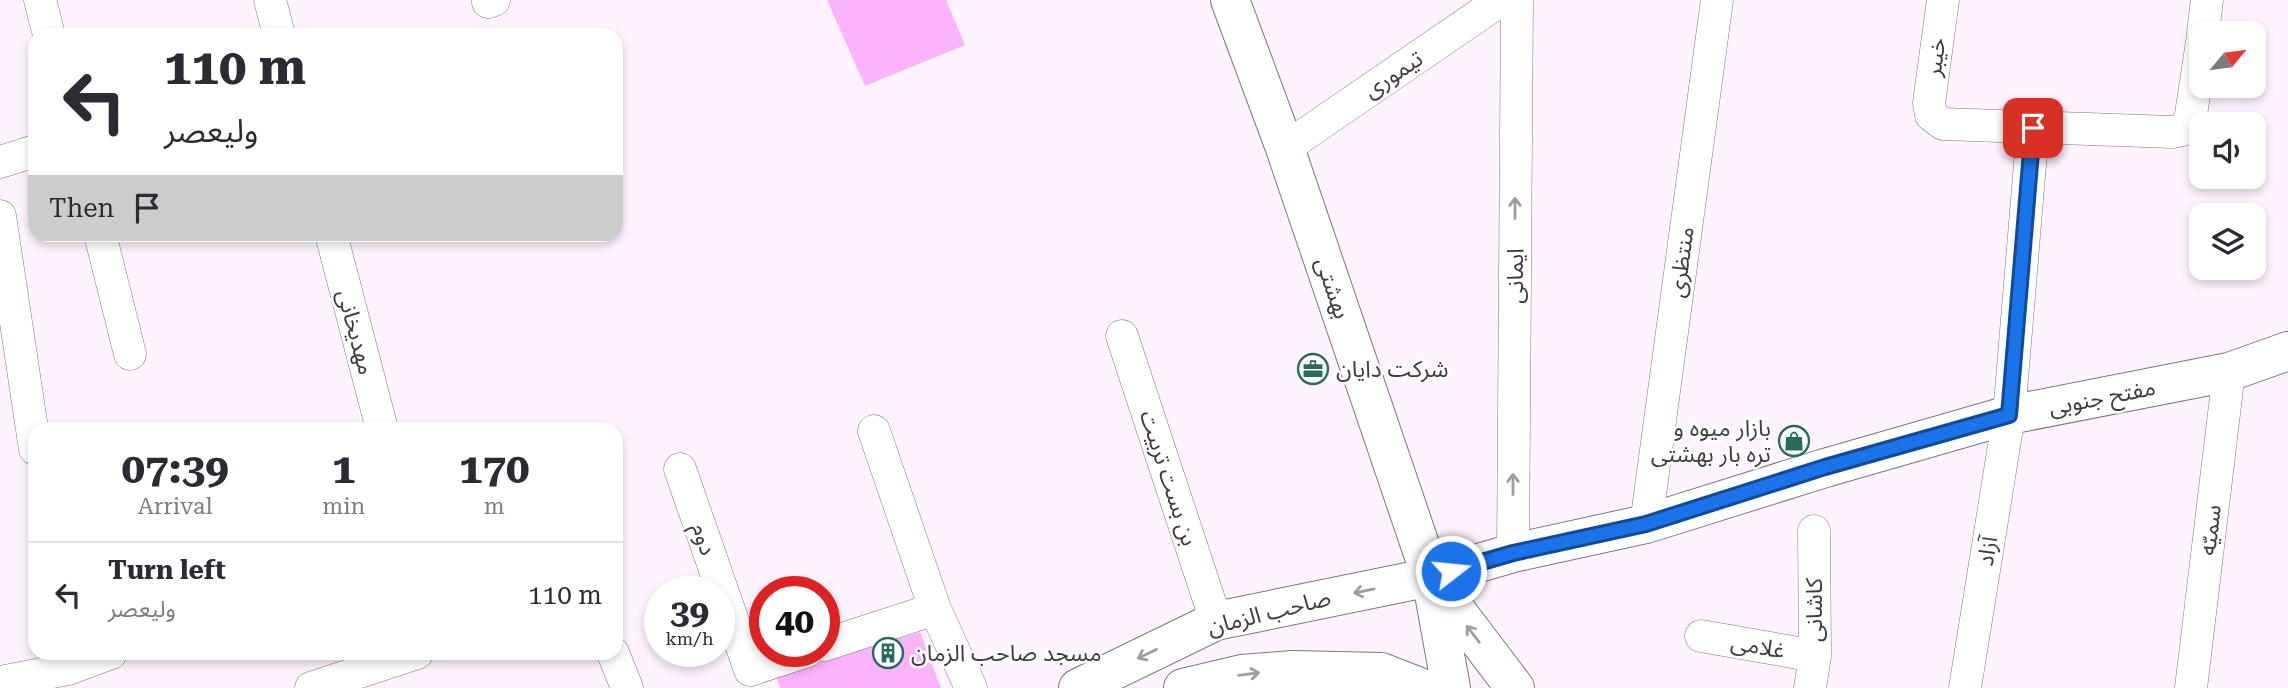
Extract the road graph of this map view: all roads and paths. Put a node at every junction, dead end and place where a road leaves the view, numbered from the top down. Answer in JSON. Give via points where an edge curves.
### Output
{"nodes":[{"id":1,"x":40,"y":0,"type":"edge"},
{"id":2,"x":270,"y":0,"type":"edge"},
{"id":3,"x":1230,"y":0,"type":"edge"},
{"id":4,"x":1501,"y":0,"type":"edge"},
{"id":5,"x":1517,"y":0,"type":"edge"},
{"id":6,"x":1717,"y":0,"type":"edge"},
{"id":7,"x":1942,"y":0,"type":"edge"},
{"id":8,"x":2207,"y":0,"type":"edge"},
{"id":9,"x":2204,"y":21,"type":"edge"},
{"id":10,"x":47,"y":28,"type":"edge"},
{"id":11,"x":277,"y":28,"type":"edge"},
{"id":12,"x":2193,"y":98,"type":"edge"},
{"id":13,"x":2033,"y":128,"type":"junction"},
{"id":14,"x":1285,"y":148,"type":"junction"},
{"id":15,"x":28,"y":153,"type":"edge"},
{"id":16,"x":0,"y":162,"type":"edge"},
{"id":17,"x":0,"y":216,"type":"edge"},
{"id":18,"x":102,"y":242,"type":"edge"},
{"id":19,"x":333,"y":242,"type":"edge"},
{"id":20,"x":1122,"y":336,"type":"dead end"},
{"id":21,"x":2288,"y":351,"type":"edge"},
{"id":22,"x":130,"y":354,"type":"dead end"},
{"id":23,"x":2229,"y":372,"type":"junction"},
{"id":24,"x":2009,"y":415,"type":"junction"},
{"id":25,"x":31,"y":422,"type":"edge"},
{"id":26,"x":380,"y":422,"type":"edge"},
{"id":27,"x":874,"y":431,"type":"dead end"},
{"id":28,"x":680,"y":469,"type":"dead end"},
{"id":29,"x":1646,"y":524,"type":"junction"},
{"id":30,"x":1814,"y":531,"type":"dead end"},
{"id":31,"x":1513,"y":553,"type":"junction"},
{"id":32,"x":1431,"y":577,"type":"junction"},
{"id":33,"x":935,"y":609,"type":"junction"},
{"id":34,"x":1216,"y":621,"type":"junction"},
{"id":35,"x":1702,"y":636,"type":"dead end"},
{"id":36,"x":840,"y":640,"type":"edge"},
{"id":37,"x":1815,"y":656,"type":"junction"},
{"id":38,"x":396,"y":660,"type":"edge"},
{"id":39,"x":615,"y":660,"type":"edge"},
{"id":40,"x":67,"y":661,"type":"edge"},
{"id":41,"x":759,"y":667,"type":"edge"},
{"id":42,"x":1290,"y":679,"type":"edge"},
{"id":43,"x":0,"y":682,"type":"edge"},
{"id":44,"x":311,"y":688,"type":"edge"},
{"id":45,"x":627,"y":688,"type":"edge"},
{"id":46,"x":971,"y":688,"type":"edge"},
{"id":47,"x":1078,"y":688,"type":"edge"},
{"id":48,"x":1183,"y":688,"type":"edge"},
{"id":49,"x":1422,"y":688,"type":"edge"},
{"id":50,"x":1451,"y":688,"type":"edge"},
{"id":51,"x":1515,"y":688,"type":"edge"},
{"id":52,"x":1810,"y":688,"type":"edge"},
{"id":53,"x":1965,"y":688,"type":"edge"},
{"id":54,"x":2191,"y":688,"type":"edge"}],
"edges":[{"from":1,"to":10,"type":"street"},
{"from":2,"to":11,"type":"street"},
{"from":3,"to":14,"type":"street","name":"بهشتی"},
{"from":4,"to":14,"type":"street","name":"تیموری"},
{"from":31,"to":5,"type":"street","name":"ایمانی","one_way":true},
{"from":6,"to":29,"type":"street","name":"منتظری"},
{"from":7,"to":13,"type":"street","name":"خیبر","via":[[1928,103],[1931,115],[1943,124]]},
{"from":8,"to":9,"type":"street"},
{"from":12,"to":13,"type":"street","via":[[2190,121],[2182,130],[2172,132]]},
{"from":13,"to":24,"type":"street","name":"آزاد"},
{"from":14,"to":32,"type":"street","name":"بهشتی"},
{"from":15,"to":16,"type":"street"},
{"from":17,"to":25,"type":"street"},
{"from":18,"to":22,"type":"street"},
{"from":19,"to":26,"type":"street","name":"مهدیخانی"},
{"from":20,"to":34,"type":"street","name":"بن بست تربیت"},
{"from":21,"to":23,"type":"street","name":"مفتح جنوبی"},
{"from":23,"to":24,"type":"street","name":"مفتح جنوبی"},
{"from":23,"to":54,"type":"street","name":"سمیّه"},
{"from":24,"to":29,"type":"street","name":"مفتح جنوبی"},
{"from":24,"to":53,"type":"street","name":"آزاد"},
{"from":27,"to":33,"type":"street"},
{"from":28,"to":41,"type":"street","name":"دوم","via":[[750,670]]},
{"from":29,"to":31,"type":"street","name":"مفتح جنوبی"},
{"from":30,"to":37,"type":"street","name":"کاشانی"},
{"from":31,"to":32,"type":"street","name":"مفتح جنوبی"},
{"from":32,"to":34,"type":"street","name":"صاحب الزمان","one_way":true},
{"from":32,"to":50,"type":"street"},
{"from":51,"to":32,"type":"street","one_way":true},
{"from":33,"to":36,"type":"street"},
{"from":33,"to":46,"type":"street"},
{"from":34,"to":47,"type":"street","name":"صاحب الزمان","one_way":true},
{"from":35,"to":37,"type":"street","name":"غلامی"},
{"from":37,"to":52,"type":"street","name":"کاشانی"},
{"from":38,"to":44,"type":"street"},
{"from":39,"to":45,"type":"street"},
{"from":40,"to":43,"type":"street"},
{"from":48,"to":42,"type":"street","one_way":true,"via":[[1242,674]]},
{"from":42,"to":49,"type":"street","via":[[1381,672]]}]}
